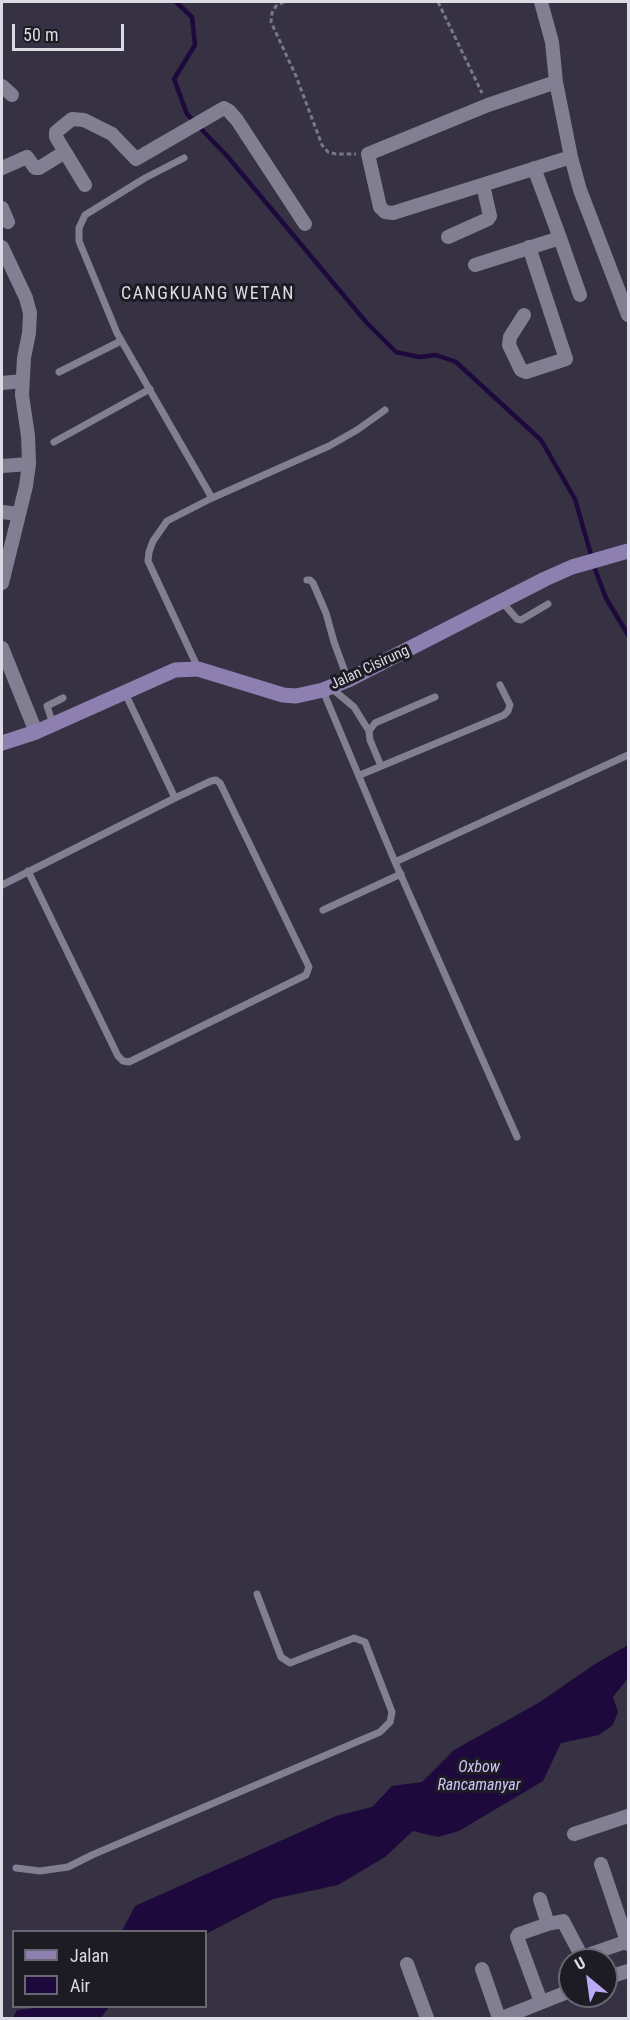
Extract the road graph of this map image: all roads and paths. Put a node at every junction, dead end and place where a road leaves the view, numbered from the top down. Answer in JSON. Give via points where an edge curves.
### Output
{"nodes":[{"id":1,"x":284,"y":2,"type":"edge"},
{"id":2,"x":438,"y":2,"type":"edge"},
{"id":3,"x":542,"y":2,"type":"edge"},
{"id":4,"x":556,"y":82,"type":"junction"},
{"id":5,"x":488,"y":105,"type":"junction"},
{"id":6,"x":65,"y":152,"type":"junction"},
{"id":7,"x":368,"y":154,"type":"junction"},
{"id":8,"x":571,"y":157,"type":"junction"},
{"id":9,"x":184,"y":158,"type":"dead end"},
{"id":10,"x":2,"y":168,"type":"edge"},
{"id":11,"x":534,"y":168,"type":"junction"},
{"id":12,"x":483,"y":184,"type":"junction"},
{"id":13,"x":86,"y":185,"type":"dead end"},
{"id":14,"x":2,"y":208,"type":"edge"},
{"id":15,"x":8,"y":222,"type":"dead end"},
{"id":16,"x":305,"y":224,"type":"dead end"},
{"id":17,"x":448,"y":237,"type":"dead end"},
{"id":18,"x":560,"y":238,"type":"junction"},
{"id":19,"x":2,"y":247,"type":"edge"},
{"id":20,"x":529,"y":247,"type":"junction"},
{"id":21,"x":475,"y":265,"type":"dead end"},
{"id":22,"x":580,"y":295,"type":"dead end"},
{"id":23,"x":524,"y":315,"type":"dead end"},
{"id":24,"x":628,"y":315,"type":"edge"},
{"id":25,"x":121,"y":340,"type":"junction"},
{"id":26,"x":59,"y":372,"type":"dead end"},
{"id":27,"x":22,"y":381,"type":"junction"},
{"id":28,"x":2,"y":383,"type":"edge"},
{"id":29,"x":150,"y":389,"type":"junction"},
{"id":30,"x":386,"y":410,"type":"dead end"},
{"id":31,"x":54,"y":442,"type":"dead end"},
{"id":32,"x":29,"y":464,"type":"junction"},
{"id":33,"x":2,"y":466,"type":"edge"},
{"id":34,"x":212,"y":498,"type":"junction"},
{"id":35,"x":2,"y":512,"type":"edge"},
{"id":36,"x":19,"y":513,"type":"junction"},
{"id":37,"x":628,"y":550,"type":"edge"},
{"id":38,"x":307,"y":580,"type":"dead end"},
{"id":39,"x":2,"y":584,"type":"edge"},
{"id":40,"x":502,"y":602,"type":"junction"},
{"id":41,"x":548,"y":604,"type":"dead end"},
{"id":42,"x":2,"y":648,"type":"edge"},
{"id":43,"x":198,"y":669,"type":"junction"},
{"id":44,"x":348,"y":680,"type":"junction"},
{"id":45,"x":500,"y":685,"type":"dead end"},
{"id":46,"x":327,"y":688,"type":"junction"},
{"id":47,"x":125,"y":693,"type":"junction"},
{"id":48,"x":435,"y":697,"type":"dead end"},
{"id":49,"x":63,"y":698,"type":"dead end"},
{"id":50,"x":53,"y":724,"type":"junction"},
{"id":51,"x":369,"y":731,"type":"junction"},
{"id":52,"x":36,"y":732,"type":"junction"},
{"id":53,"x":2,"y":742,"type":"edge"},
{"id":54,"x":628,"y":755,"type":"edge"},
{"id":55,"x":381,"y":766,"type":"junction"},
{"id":56,"x":360,"y":775,"type":"junction"},
{"id":57,"x":175,"y":798,"type":"junction"},
{"id":58,"x":395,"y":862,"type":"junction"},
{"id":59,"x":28,"y":871,"type":"junction"},
{"id":60,"x":401,"y":874,"type":"junction"},
{"id":61,"x":2,"y":885,"type":"edge"},
{"id":62,"x":322,"y":910,"type":"dead end"},
{"id":63,"x":517,"y":1137,"type":"dead end"},
{"id":64,"x":257,"y":1594,"type":"dead end"},
{"id":65,"x":628,"y":1816,"type":"edge"},
{"id":66,"x":573,"y":1834,"type":"dead end"},
{"id":67,"x":601,"y":1864,"type":"dead end"},
{"id":68,"x":16,"y":1868,"type":"dead end"},
{"id":69,"x":540,"y":1899,"type":"dead end"},
{"id":70,"x":548,"y":1924,"type":"junction"},
{"id":71,"x":628,"y":1942,"type":"edge"},
{"id":72,"x":407,"y":1964,"type":"dead end"},
{"id":73,"x":482,"y":1970,"type":"dead end"},
{"id":74,"x":558,"y":1996,"type":"edge"},
{"id":75,"x":541,"y":2002,"type":"junction"},
{"id":76,"x":426,"y":2019,"type":"edge"},
{"id":77,"x":501,"y":2019,"type":"edge"}],
"edges":[{"from":1,"to":7,"type":"path","via":[[276,6],[272,22],[322,145],[336,154]]},
{"from":2,"to":5,"type":"path"},
{"from":3,"to":4,"type":"street"},
{"from":4,"to":5,"type":"street"},
{"from":4,"to":8,"type":"street"},
{"from":5,"to":7,"type":"street"},
{"from":6,"to":10,"type":"street","via":[[39,168],[27,157]]},
{"from":6,"to":13,"type":"street"},
{"from":6,"to":16,"type":"street","via":[[56,132],[72,119],[84,120],[112,134],[136,159],[224,108]]},
{"from":7,"to":12,"type":"street","via":[[380,207],[385,212],[393,213]]},
{"from":8,"to":11,"type":"street"},
{"from":8,"to":24,"type":"street"},
{"from":9,"to":25,"type":"lane","via":[[145,178],[81,221],[79,241]]},
{"from":11,"to":12,"type":"street"},
{"from":11,"to":18,"type":"street"},
{"from":12,"to":17,"type":"street","via":[[490,216]]},
{"from":14,"to":15,"type":"street"},
{"from":18,"to":20,"type":"street"},
{"from":18,"to":22,"type":"street"},
{"from":19,"to":27,"type":"street","via":[[30,313]]},
{"from":20,"to":21,"type":"street"},
{"from":20,"to":23,"type":"street","via":[[566,359],[526,372],[521,370],[509,345]]},
{"from":25,"to":26,"type":"lane"},
{"from":25,"to":29,"type":"lane"},
{"from":27,"to":28,"type":"street"},
{"from":27,"to":32,"type":"street"},
{"from":29,"to":31,"type":"lane"},
{"from":29,"to":34,"type":"lane"},
{"from":30,"to":34,"type":"lane","via":[[329,446]]},
{"from":32,"to":33,"type":"street"},
{"from":32,"to":36,"type":"street"},
{"from":34,"to":43,"type":"lane","via":[[167,521],[148,552],[148,561]]},
{"from":35,"to":36,"type":"street"},
{"from":36,"to":39,"type":"street"},
{"from":37,"to":40,"type":"main road","name":"Jalan Cisirung","via":[[545,579]]},
{"from":38,"to":44,"type":"lane","via":[[313,583],[326,613]]},
{"from":40,"to":41,"type":"lane","via":[[521,620]]},
{"from":40,"to":44,"type":"main road","name":"Jalan Cisirung"},
{"from":42,"to":52,"type":"street"},
{"from":43,"to":46,"type":"main road","name":"Jalan Cisirung","via":[[283,695],[296,696]]},
{"from":43,"to":47,"type":"main road","name":"Jalan Cisirung","via":[[176,670]]},
{"from":44,"to":46,"type":"main road","name":"Jalan Cisirung"},
{"from":45,"to":55,"type":"lane","via":[[510,705],[504,716]]},
{"from":46,"to":51,"type":"lane","via":[[354,707]]},
{"from":46,"to":56,"type":"lane"},
{"from":47,"to":50,"type":"main road","name":"Jalan Cisirung"},
{"from":47,"to":57,"type":"lane"},
{"from":48,"to":51,"type":"lane","via":[[375,723]]},
{"from":49,"to":50,"type":"lane","via":[[47,706]]},
{"from":50,"to":52,"type":"main road","name":"Jalan Cisirung"},
{"from":51,"to":55,"type":"lane"},
{"from":52,"to":53,"type":"main road","name":"Jalan Cisirung"},
{"from":54,"to":58,"type":"lane"},
{"from":55,"to":56,"type":"lane"},
{"from":56,"to":58,"type":"lane"},
{"from":57,"to":59,"type":"lane"},
{"from":57,"to":59,"type":"lane","via":[[212,781],[220,783],[309,967],[306,975],[129,1062],[123,1061]]},
{"from":58,"to":60,"type":"lane"},
{"from":59,"to":61,"type":"lane"},
{"from":60,"to":62,"type":"lane"},
{"from":60,"to":63,"type":"lane"},
{"from":64,"to":68,"type":"lane","via":[[281,1657],[290,1663],[354,1638],[364,1642],[392,1712],[390,1722],[380,1732],[68,1867],[40,1871]]},
{"from":65,"to":66,"type":"street"},
{"from":67,"to":71,"type":"street"},
{"from":69,"to":70,"type":"street"},
{"from":70,"to":71,"type":"street","via":[[564,1921],[582,1957]]},
{"from":70,"to":75,"type":"street","via":[[517,1938]]},
{"from":72,"to":76,"type":"street"},
{"from":73,"to":77,"type":"street"},
{"from":74,"to":75,"type":"street"},
{"from":75,"to":77,"type":"street"}]}
